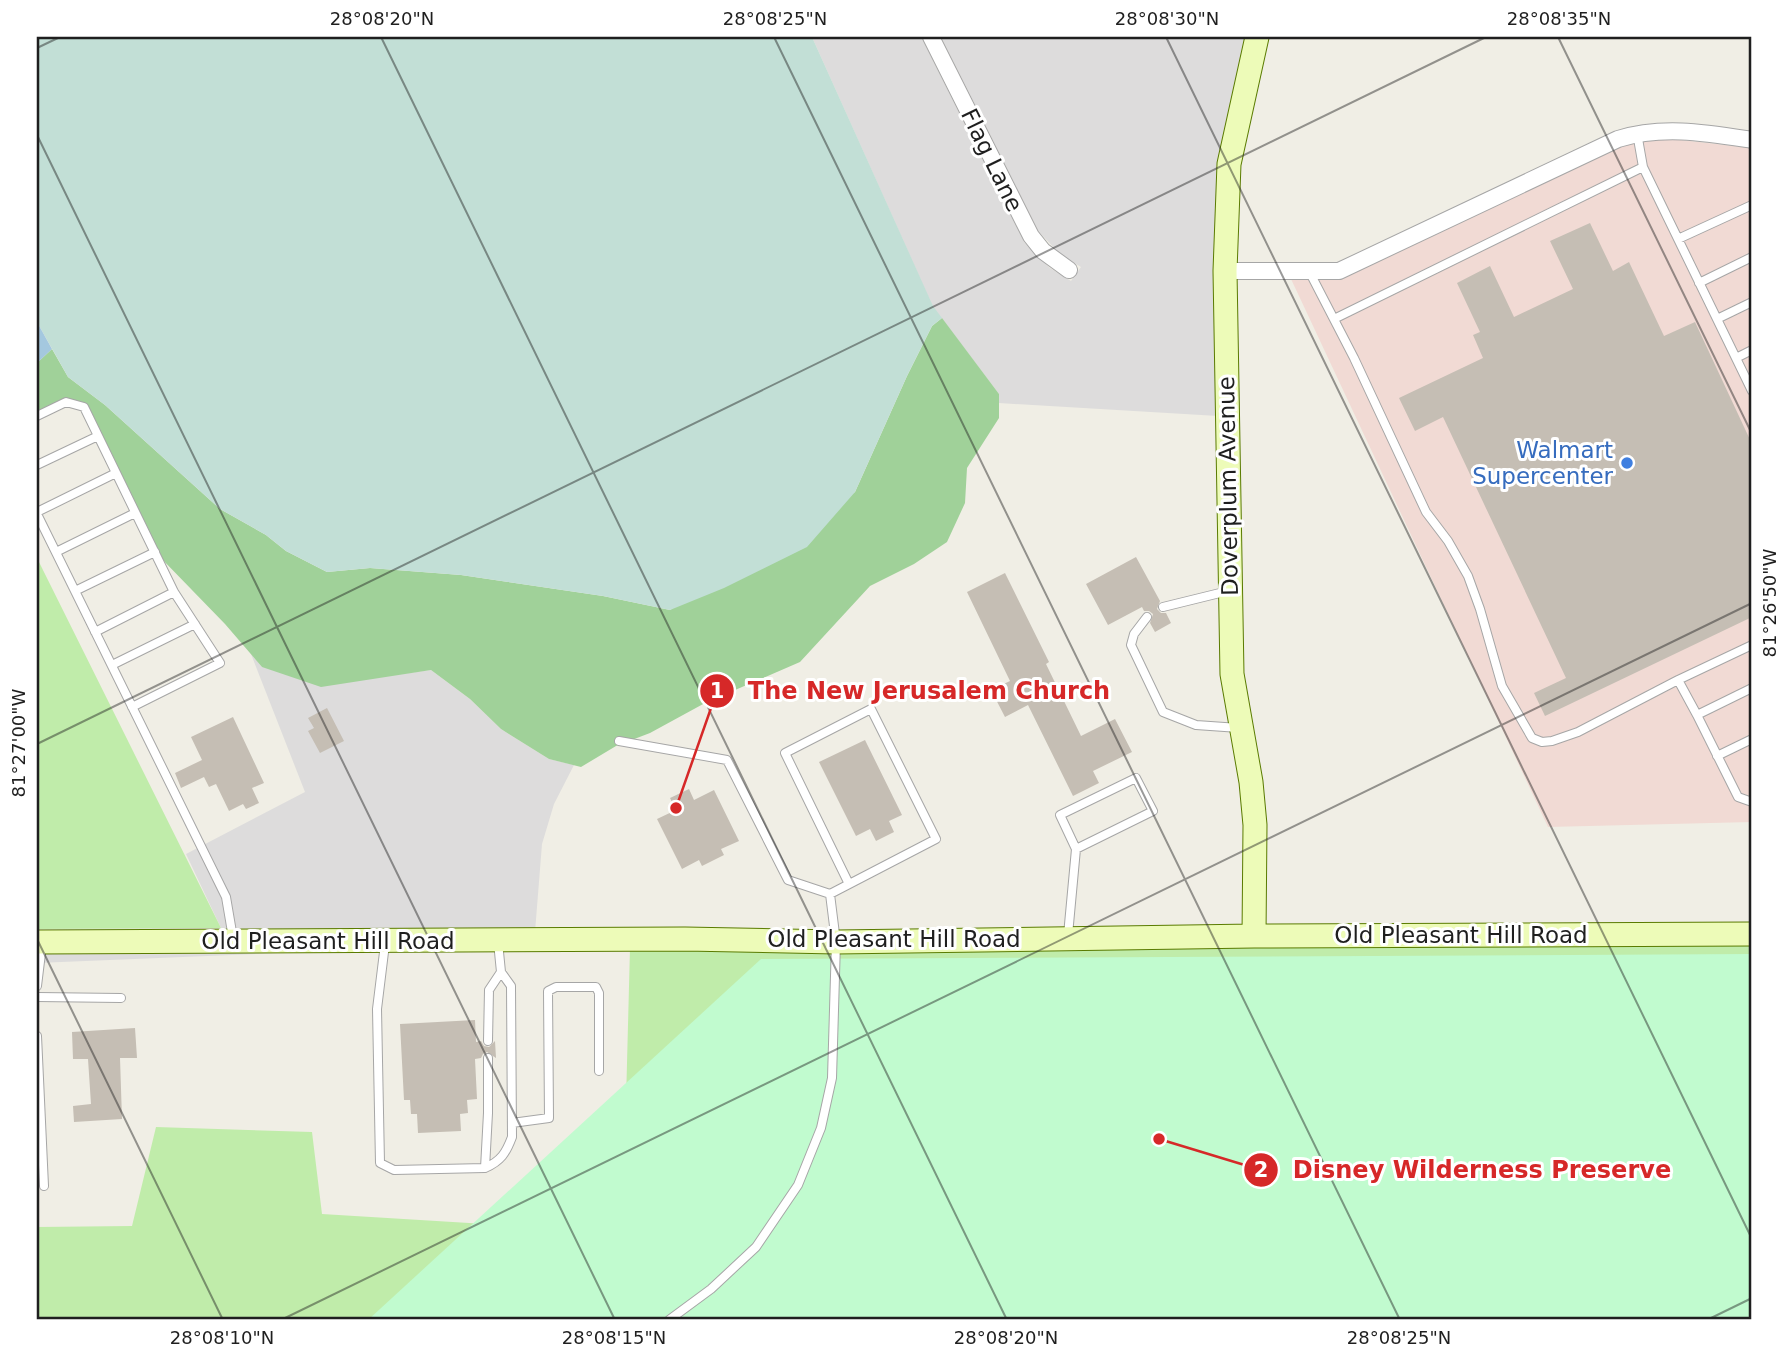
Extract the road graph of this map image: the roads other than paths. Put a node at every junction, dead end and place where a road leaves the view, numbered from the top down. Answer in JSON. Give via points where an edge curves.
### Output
{"nodes":[{"id":1,"x":931,"y":37,"type":"edge"},
{"id":2,"x":1257,"y":37,"type":"edge"},
{"id":3,"x":1637,"y":133,"type":"junction"},
{"id":4,"x":1752,"y":139,"type":"edge"},
{"id":5,"x":1643,"y":167,"type":"junction"},
{"id":6,"x":1752,"y":205,"type":"edge"},
{"id":7,"x":1678,"y":239,"type":"junction"},
{"id":8,"x":1752,"y":257,"type":"edge"},
{"id":9,"x":1069,"y":270,"type":"dead end"},
{"id":10,"x":1225,"y":271,"type":"junction"},
{"id":11,"x":1309,"y":271,"type":"junction"},
{"id":12,"x":1699,"y":283,"type":"junction"},
{"id":13,"x":1752,"y":302,"type":"edge"},
{"id":14,"x":1334,"y":318,"type":"junction"},
{"id":15,"x":1717,"y":319,"type":"junction"},
{"id":16,"x":1752,"y":350,"type":"edge"},
{"id":17,"x":1736,"y":358,"type":"junction"},
{"id":18,"x":1752,"y":391,"type":"edge"},
{"id":19,"x":37,"y":416,"type":"edge"},
{"id":20,"x":98,"y":436,"type":"junction"},
{"id":21,"x":37,"y":465,"type":"edge"},
{"id":22,"x":116,"y":474,"type":"junction"},
{"id":23,"x":37,"y":513,"type":"edge"},
{"id":24,"x":135,"y":513,"type":"junction"},
{"id":25,"x":56,"y":552,"type":"junction"},
{"id":26,"x":155,"y":552,"type":"junction"},
{"id":27,"x":1230,"y":590,"type":"junction"},
{"id":28,"x":75,"y":591,"type":"junction"},
{"id":29,"x":174,"y":592,"type":"junction"},
{"id":30,"x":1163,"y":607,"type":"dead end"},
{"id":31,"x":1147,"y":617,"type":"dead end"},
{"id":32,"x":195,"y":624,"type":"junction"},
{"id":33,"x":95,"y":632,"type":"junction"},
{"id":34,"x":1752,"y":645,"type":"edge"},
{"id":35,"x":112,"y":665,"type":"junction"},
{"id":36,"x":1678,"y":680,"type":"junction"},
{"id":37,"x":1752,"y":688,"type":"edge"},
{"id":38,"x":132,"y":706,"type":"junction"},
{"id":39,"x":1697,"y":715,"type":"junction"},
{"id":40,"x":1241,"y":729,"type":"junction"},
{"id":41,"x":1752,"y":739,"type":"edge"},
{"id":42,"x":619,"y":741,"type":"dead end"},
{"id":43,"x":1717,"y":756,"type":"junction"},
{"id":44,"x":1751,"y":801,"type":"edge"},
{"id":45,"x":1076,"y":849,"type":"junction"},
{"id":46,"x":849,"y":884,"type":"junction"},
{"id":47,"x":830,"y":894,"type":"junction"},
{"id":48,"x":1752,"y":934,"type":"edge"},
{"id":49,"x":1254,"y":936,"type":"junction"},
{"id":50,"x":1068,"y":938,"type":"junction"},
{"id":51,"x":498,"y":940,"type":"junction"},
{"id":52,"x":234,"y":941,"type":"junction"},
{"id":53,"x":386,"y":941,"type":"junction"},
{"id":54,"x":40,"y":942,"type":"edge"},
{"id":55,"x":836,"y":942,"type":"junction"},
{"id":56,"x":502,"y":972,"type":"junction"},
{"id":57,"x":37,"y":986,"type":"edge"},
{"id":58,"x":37,"y":997,"type":"edge"},
{"id":59,"x":121,"y":998,"type":"dead end"},
{"id":60,"x":37,"y":1036,"type":"edge"},
{"id":61,"x":488,"y":1041,"type":"dead end"},
{"id":62,"x":488,"y":1058,"type":"dead end"},
{"id":63,"x":599,"y":1071,"type":"dead end"},
{"id":64,"x":512,"y":1123,"type":"junction"},
{"id":65,"x":485,"y":1168,"type":"junction"},
{"id":66,"x":44,"y":1186,"type":"dead end"},
{"id":67,"x":669,"y":1320,"type":"edge"}],
"edges":[{"from":1,"to":9,"type":"street","name":"Flag Lane","via":[[1031,236]]},
{"from":2,"to":10,"type":"street","name":"Doverplum Avenue","via":[[1229,164]]},
{"from":3,"to":4,"type":"street","via":[[1673,131]]},
{"from":3,"to":5,"type":"lane"},
{"from":3,"to":11,"type":"street","via":[[1339,271]]},
{"from":5,"to":7,"type":"lane"},
{"from":5,"to":14,"type":"lane"},
{"from":6,"to":7,"type":"lane"},
{"from":7,"to":12,"type":"lane"},
{"from":8,"to":12,"type":"lane"},
{"from":10,"to":11,"type":"street"},
{"from":10,"to":27,"type":"street","name":"Doverplum Avenue"},
{"from":11,"to":14,"type":"lane"},
{"from":12,"to":15,"type":"lane"},
{"from":13,"to":15,"type":"lane"},
{"from":14,"to":36,"type":"lane","via":[[1426,512],[1468,576],[1502,686],[1532,738],[1552,741],[1578,732]]},
{"from":15,"to":17,"type":"lane"},
{"from":16,"to":17,"type":"lane"},
{"from":17,"to":18,"type":"lane"},
{"from":19,"to":20,"type":"lane","via":[[66,401],[84,407]]},
{"from":20,"to":21,"type":"lane"},
{"from":20,"to":22,"type":"lane"},
{"from":22,"to":23,"type":"lane"},
{"from":22,"to":24,"type":"lane"},
{"from":23,"to":25,"type":"lane"},
{"from":24,"to":25,"type":"lane"},
{"from":24,"to":26,"type":"lane"},
{"from":25,"to":28,"type":"lane"},
{"from":26,"to":28,"type":"lane"},
{"from":26,"to":29,"type":"lane"},
{"from":27,"to":30,"type":"lane"},
{"from":27,"to":40,"type":"street","name":"Doverplum Avenue","via":[[1232,674]]},
{"from":28,"to":33,"type":"lane"},
{"from":29,"to":32,"type":"lane"},
{"from":29,"to":33,"type":"lane"},
{"from":31,"to":40,"type":"lane","via":[[1131,645],[1163,712],[1196,725]]},
{"from":32,"to":35,"type":"lane"},
{"from":32,"to":38,"type":"lane","via":[[220,663]]},
{"from":33,"to":35,"type":"lane"},
{"from":34,"to":36,"type":"lane"},
{"from":35,"to":38,"type":"lane"},
{"from":36,"to":39,"type":"lane"},
{"from":37,"to":39,"type":"lane"},
{"from":38,"to":52,"type":"lane","via":[[226,897]]},
{"from":39,"to":43,"type":"lane"},
{"from":40,"to":49,"type":"street","name":"Doverplum Avenue","via":[[1255,825]]},
{"from":41,"to":43,"type":"lane"},
{"from":42,"to":47,"type":"lane","via":[[727,760],[788,880]]},
{"from":43,"to":44,"type":"lane","via":[[1738,797]]},
{"from":45,"to":45,"type":"lane","via":[[1153,811],[1136,778],[1060,815]]},
{"from":45,"to":50,"type":"lane"},
{"from":46,"to":46,"type":"lane","via":[[936,839],[871,709],[785,752]]},
{"from":46,"to":47,"type":"lane"},
{"from":47,"to":55,"type":"lane"},
{"from":48,"to":49,"type":"street","name":"Old Pleasant Hill Road"},
{"from":49,"to":50,"type":"street","name":"Old Pleasant Hill Road"},
{"from":50,"to":55,"type":"street","name":"Old Pleasant Hill Road"},
{"from":51,"to":53,"type":"street","name":"Old Pleasant Hill Road"},
{"from":51,"to":55,"type":"street","name":"Old Pleasant Hill Road"},
{"from":51,"to":56,"type":"lane"},
{"from":52,"to":53,"type":"street","name":"Old Pleasant Hill Road"},
{"from":52,"to":54,"type":"street","name":"Old Pleasant Hill Road"},
{"from":53,"to":65,"type":"lane","via":[[377,1009],[380,1163],[394,1170]]},
{"from":54,"to":57,"type":"lane"},
{"from":55,"to":67,"type":"lane","via":[[832,1078],[821,1128],[798,1185],[756,1247]]},
{"from":56,"to":61,"type":"lane","via":[[489,990]]},
{"from":56,"to":64,"type":"lane","via":[[511,986]]},
{"from":58,"to":59,"type":"lane"},
{"from":60,"to":66,"type":"lane"},
{"from":62,"to":65,"type":"lane"},
{"from":63,"to":64,"type":"lane","via":[[596,987],[548,991],[549,1118]]},
{"from":64,"to":65,"type":"lane","via":[[506,1153]]}]}
